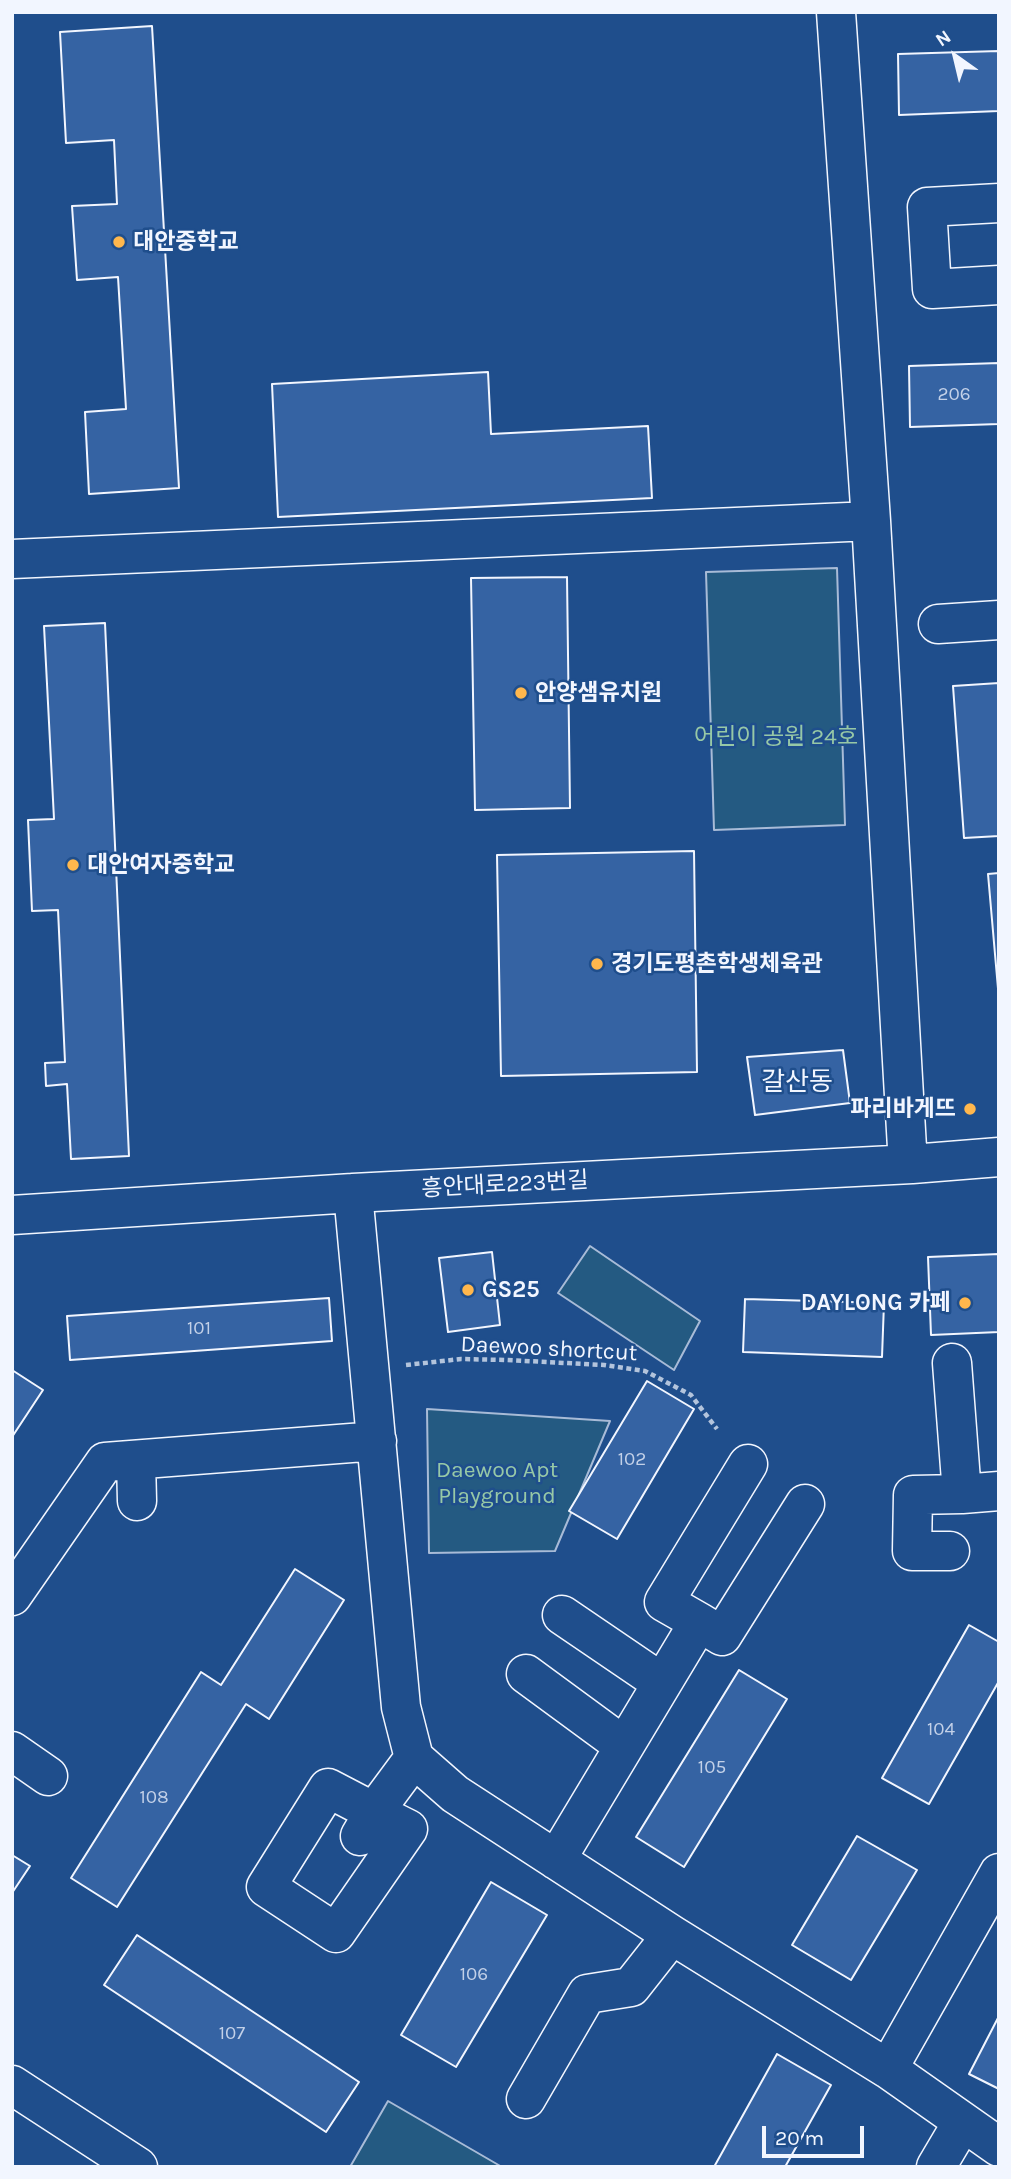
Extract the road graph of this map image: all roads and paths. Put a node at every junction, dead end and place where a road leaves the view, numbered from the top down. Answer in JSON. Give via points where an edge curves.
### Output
{"nodes":[{"id":1,"x":836,"y":12,"type":"edge"},
{"id":2,"x":999,"y":203,"type":"edge"},
{"id":3,"x":999,"y":285,"type":"edge"},
{"id":4,"x":871,"y":521,"type":"junction"},
{"id":5,"x":12,"y":559,"type":"edge"},
{"id":6,"x":999,"y":620,"type":"edge"},
{"id":7,"x":938,"y":624,"type":"dead end"},
{"id":8,"x":999,"y":1157,"type":"edge"},
{"id":9,"x":912,"y":1164,"type":"junction"},
{"id":10,"x":353,"y":1193,"type":"junction"},
{"id":11,"x":12,"y":1215,"type":"edge"},
{"id":12,"x":367,"y":1338,"type":"junction"},
{"id":13,"x":952,"y":1363,"type":"dead end"},
{"id":14,"x":717,"y":1429,"type":"dead end"},
{"id":15,"x":377,"y":1441,"type":"junction"},
{"id":16,"x":136,"y":1460,"type":"junction"},
{"id":17,"x":748,"y":1464,"type":"dead end"},
{"id":18,"x":980,"y":1493,"type":"edge"},
{"id":19,"x":137,"y":1501,"type":"dead end"},
{"id":20,"x":805,"y":1504,"type":"dead end"},
{"id":21,"x":950,"y":1551,"type":"dead end"},
{"id":22,"x":12,"y":1596,"type":"edge"},
{"id":23,"x":562,"y":1615,"type":"dead end"},
{"id":24,"x":699,"y":1622,"type":"junction"},
{"id":25,"x":526,"y":1675,"type":"dead end"},
{"id":26,"x":662,"y":1683,"type":"junction"},
{"id":27,"x":624,"y":1746,"type":"junction"},
{"id":28,"x":12,"y":1751,"type":"edge"},
{"id":29,"x":414,"y":1758,"type":"junction"},
{"id":30,"x":48,"y":1776,"type":"dead end"},
{"id":31,"x":367,"y":1824,"type":"dead end"},
{"id":32,"x":556,"y":1860,"type":"junction"},
{"id":33,"x":999,"y":1873,"type":"edge"},
{"id":34,"x":672,"y":1935,"type":"junction"},
{"id":35,"x":888,"y":2069,"type":"junction"},
{"id":36,"x":12,"y":2085,"type":"edge"},
{"id":37,"x":526,"y":2099,"type":"dead end"},
{"id":38,"x":962,"y":2123,"type":"junction"},
{"id":39,"x":999,"y":2147,"type":"edge"},
{"id":40,"x":138,"y":2167,"type":"edge"},
{"id":41,"x":936,"y":2167,"type":"edge"}],
"edges":[{"from":1,"to":4,"type":"street"},
{"from":2,"to":3,"type":"street","via":[[927,207],[933,289]]},
{"from":4,"to":5,"type":"street"},
{"from":4,"to":9,"type":"street","via":[[907,1148]]},
{"from":6,"to":7,"type":"street"},
{"from":8,"to":9,"type":"street","name":"흥안대로223번길"},
{"from":9,"to":10,"type":"street","name":"흥안대로223번길"},
{"from":10,"to":11,"type":"street","name":"흥안대로223번길"},
{"from":10,"to":12,"type":"street"},
{"from":12,"to":14,"type":"path","name":"Daewoo shortcut","via":[[403,1365],[507,1360],[645,1371],[691,1395]]},
{"from":12,"to":15,"type":"street"},
{"from":13,"to":18,"type":"street"},
{"from":15,"to":16,"type":"street"},
{"from":15,"to":29,"type":"street","via":[[401,1707]]},
{"from":16,"to":19,"type":"street"},
{"from":16,"to":22,"type":"street","via":[[105,1462]]},
{"from":17,"to":24,"type":"street","via":[[664,1602]]},
{"from":18,"to":21,"type":"street","via":[[913,1495],[912,1551]]},
{"from":20,"to":24,"type":"street","via":[[722,1636]]},
{"from":23,"to":26,"type":"street"},
{"from":24,"to":26,"type":"street"},
{"from":25,"to":27,"type":"street"},
{"from":26,"to":27,"type":"street"},
{"from":27,"to":32,"type":"street"},
{"from":28,"to":30,"type":"street"},
{"from":29,"to":31,"type":"street"},
{"from":29,"to":32,"type":"street","via":[[455,1794]]},
{"from":32,"to":34,"type":"street"},
{"from":33,"to":35,"type":"street"},
{"from":34,"to":35,"type":"street"},
{"from":34,"to":37,"type":"street","via":[[631,1987],[587,1994]]},
{"from":35,"to":38,"type":"street"},
{"from":36,"to":40,"type":"street"},
{"from":38,"to":39,"type":"street"},
{"from":38,"to":41,"type":"street"}]}
